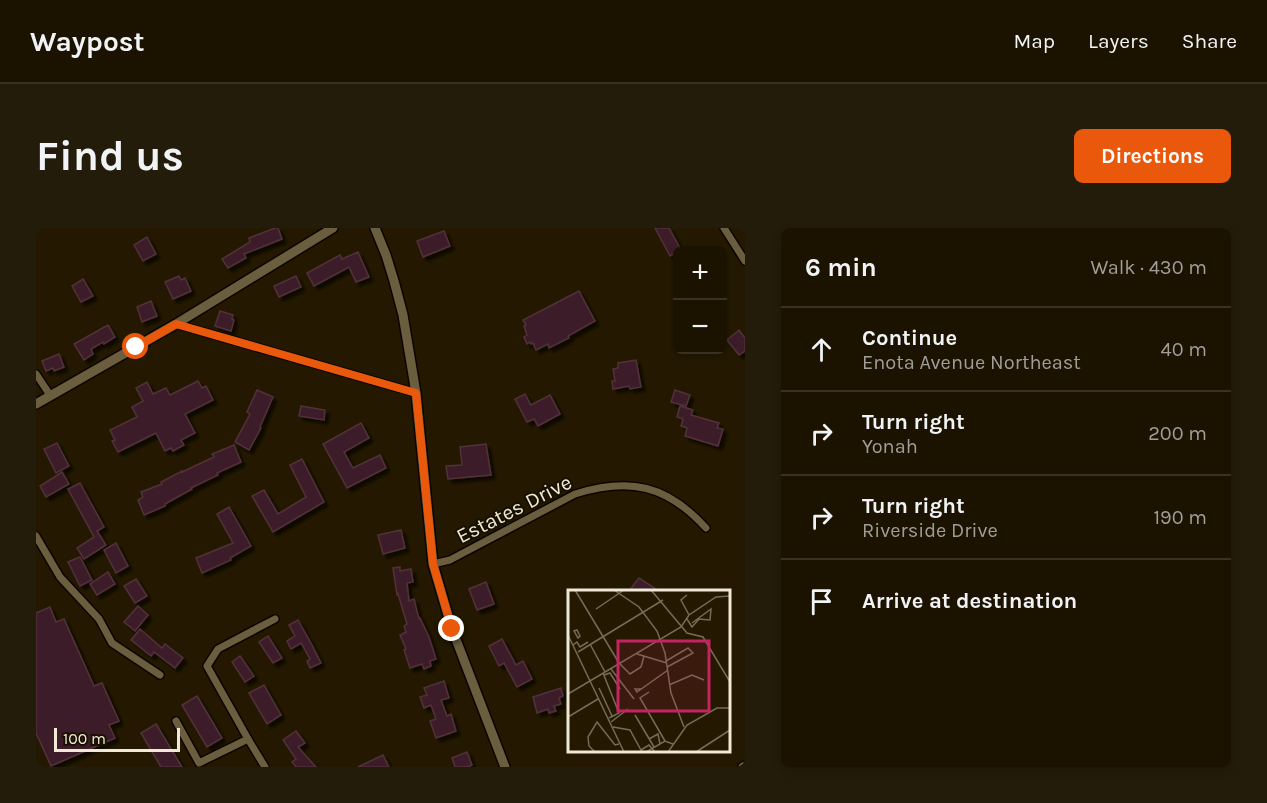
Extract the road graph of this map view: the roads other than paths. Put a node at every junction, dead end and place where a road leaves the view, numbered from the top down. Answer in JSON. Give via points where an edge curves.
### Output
{"nodes":[{"id":1,"x":333,"y":228,"type":"edge"},
{"id":2,"x":375,"y":228,"type":"edge"},
{"id":3,"x":723,"y":228,"type":"edge"},
{"id":4,"x":745,"y":261,"type":"edge"},
{"id":5,"x":176,"y":324,"type":"junction"},
{"id":6,"x":36,"y":374,"type":"edge"},
{"id":7,"x":416,"y":393,"type":"junction"},
{"id":8,"x":50,"y":395,"type":"junction"},
{"id":9,"x":36,"y":404,"type":"edge"},
{"id":10,"x":706,"y":528,"type":"dead end"},
{"id":11,"x":36,"y":536,"type":"edge"},
{"id":12,"x":433,"y":564,"type":"junction"},
{"id":13,"x":275,"y":619,"type":"dead end"},
{"id":14,"x":160,"y":675,"type":"dead end"},
{"id":15,"x":176,"y":721,"type":"dead end"},
{"id":16,"x":248,"y":739,"type":"junction"},
{"id":17,"x":201,"y":765,"type":"edge"},
{"id":18,"x":265,"y":767,"type":"edge"},
{"id":19,"x":505,"y":767,"type":"edge"}],
"edges":[{"from":1,"to":5,"type":"street"},
{"from":2,"to":7,"type":"street","via":[[403,315]]},
{"from":3,"to":4,"type":"street"},
{"from":5,"to":7,"type":"street"},
{"from":5,"to":8,"type":"street"},
{"from":6,"to":8,"type":"street"},
{"from":7,"to":12,"type":"street"},
{"from":8,"to":9,"type":"street"},
{"from":10,"to":12,"type":"street","name":"Estates Drive","via":[[669,497],[631,485],[613,485],[575,494],[450,560]]},
{"from":11,"to":14,"type":"street","via":[[60,577],[99,619],[112,643]]},
{"from":12,"to":19,"type":"street","via":[[452,629]]},
{"from":13,"to":16,"type":"street","via":[[218,649],[207,666]]},
{"from":15,"to":17,"type":"street"},
{"from":16,"to":17,"type":"street"},
{"from":16,"to":18,"type":"street"}]}
